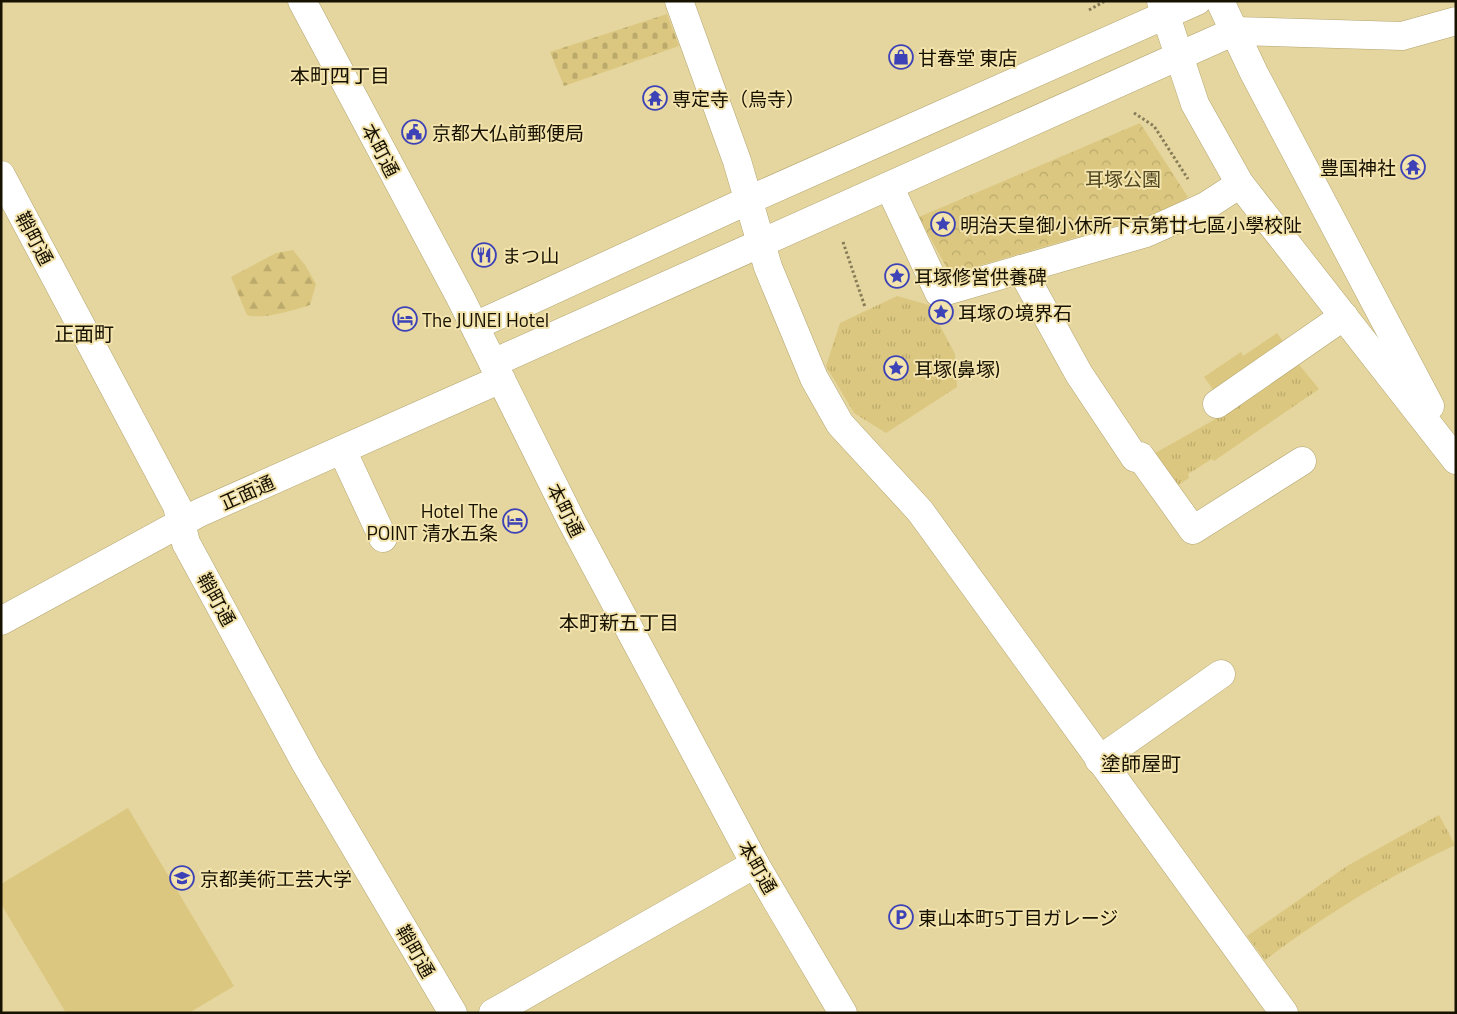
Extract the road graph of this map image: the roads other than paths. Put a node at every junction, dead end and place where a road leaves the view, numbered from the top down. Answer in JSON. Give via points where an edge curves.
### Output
{"nodes":[{"id":1,"x":302,"y":1,"type":"edge"},
{"id":2,"x":679,"y":1,"type":"edge"},
{"id":3,"x":1197,"y":1,"type":"edge"},
{"id":4,"x":1220,"y":1,"type":"edge"},
{"id":5,"x":1163,"y":8,"type":"edge"},
{"id":6,"x":1456,"y":21,"type":"edge"},
{"id":7,"x":1235,"y":32,"type":"junction"},
{"id":8,"x":1179,"y":56,"type":"junction"},
{"id":9,"x":1,"y":175,"type":"edge"},
{"id":10,"x":1240,"y":184,"type":"junction"},
{"id":11,"x":889,"y":186,"type":"junction"},
{"id":12,"x":749,"y":200,"type":"junction"},
{"id":13,"x":762,"y":243,"type":"junction"},
{"id":14,"x":1021,"y":270,"type":"junction"},
{"id":15,"x":1344,"y":316,"type":"junction"},
{"id":16,"x":475,"y":326,"type":"junction"},
{"id":17,"x":497,"y":371,"type":"junction"},
{"id":18,"x":1217,"y":404,"type":"dead end"},
{"id":19,"x":342,"y":450,"type":"junction"},
{"id":20,"x":1456,"y":455,"type":"edge"},
{"id":21,"x":1456,"y":460,"type":"edge"},
{"id":22,"x":1302,"y":461,"type":"dead end"},
{"id":23,"x":181,"y":522,"type":"junction"},
{"id":24,"x":383,"y":538,"type":"dead end"},
{"id":25,"x":1,"y":621,"type":"edge"},
{"id":26,"x":1221,"y":674,"type":"dead end"},
{"id":27,"x":1100,"y":760,"type":"junction"},
{"id":28,"x":755,"y":864,"type":"junction"},
{"id":29,"x":453,"y":1013,"type":"edge"},
{"id":30,"x":493,"y":1013,"type":"edge"},
{"id":31,"x":844,"y":1013,"type":"edge"},
{"id":32,"x":1284,"y":1013,"type":"edge"}],
"edges":[{"from":1,"to":16,"type":"street","name":"本町通"},
{"from":2,"to":12,"type":"street"},
{"from":3,"to":5,"type":"street"},
{"from":4,"to":7,"type":"street"},
{"from":5,"to":8,"type":"street"},
{"from":5,"to":12,"type":"street"},
{"from":6,"to":7,"type":"street","via":[[1402,36]]},
{"from":7,"to":8,"type":"street","name":"正面通"},
{"from":7,"to":20,"type":"street"},
{"from":8,"to":10,"type":"street","via":[[1195,104]]},
{"from":8,"to":11,"type":"street","name":"正面通"},
{"from":9,"to":23,"type":"street","name":"鞘町通","via":[[177,506]]},
{"from":10,"to":14,"type":"street","via":[[1206,206],[1146,233]]},
{"from":10,"to":15,"type":"street"},
{"from":11,"to":13,"type":"street","name":"正面通"},
{"from":11,"to":14,"type":"street","via":[[939,293]]},
{"from":12,"to":13,"type":"street"},
{"from":12,"to":16,"type":"street"},
{"from":13,"to":17,"type":"street","name":"正面通"},
{"from":13,"to":27,"type":"street","via":[[768,267],[814,378],[840,424],[920,511]]},
{"from":14,"to":22,"type":"street","via":[[1079,374],[1135,458],[1140,456],[1193,530]]},
{"from":15,"to":18,"type":"street"},
{"from":15,"to":21,"type":"street"},
{"from":16,"to":17,"type":"street","name":"本町通"},
{"from":17,"to":19,"type":"street","name":"正面通"},
{"from":17,"to":28,"type":"street","name":"本町通","via":[[571,520]]},
{"from":19,"to":23,"type":"street","name":"正面通"},
{"from":19,"to":24,"type":"street"},
{"from":23,"to":25,"type":"street","name":"正面通"},
{"from":23,"to":29,"type":"street","name":"鞘町通","via":[[186,543],[306,764]]},
{"from":26,"to":27,"type":"street"},
{"from":27,"to":32,"type":"street"},
{"from":28,"to":30,"type":"street"},
{"from":28,"to":31,"type":"street","name":"本町通"}]}
